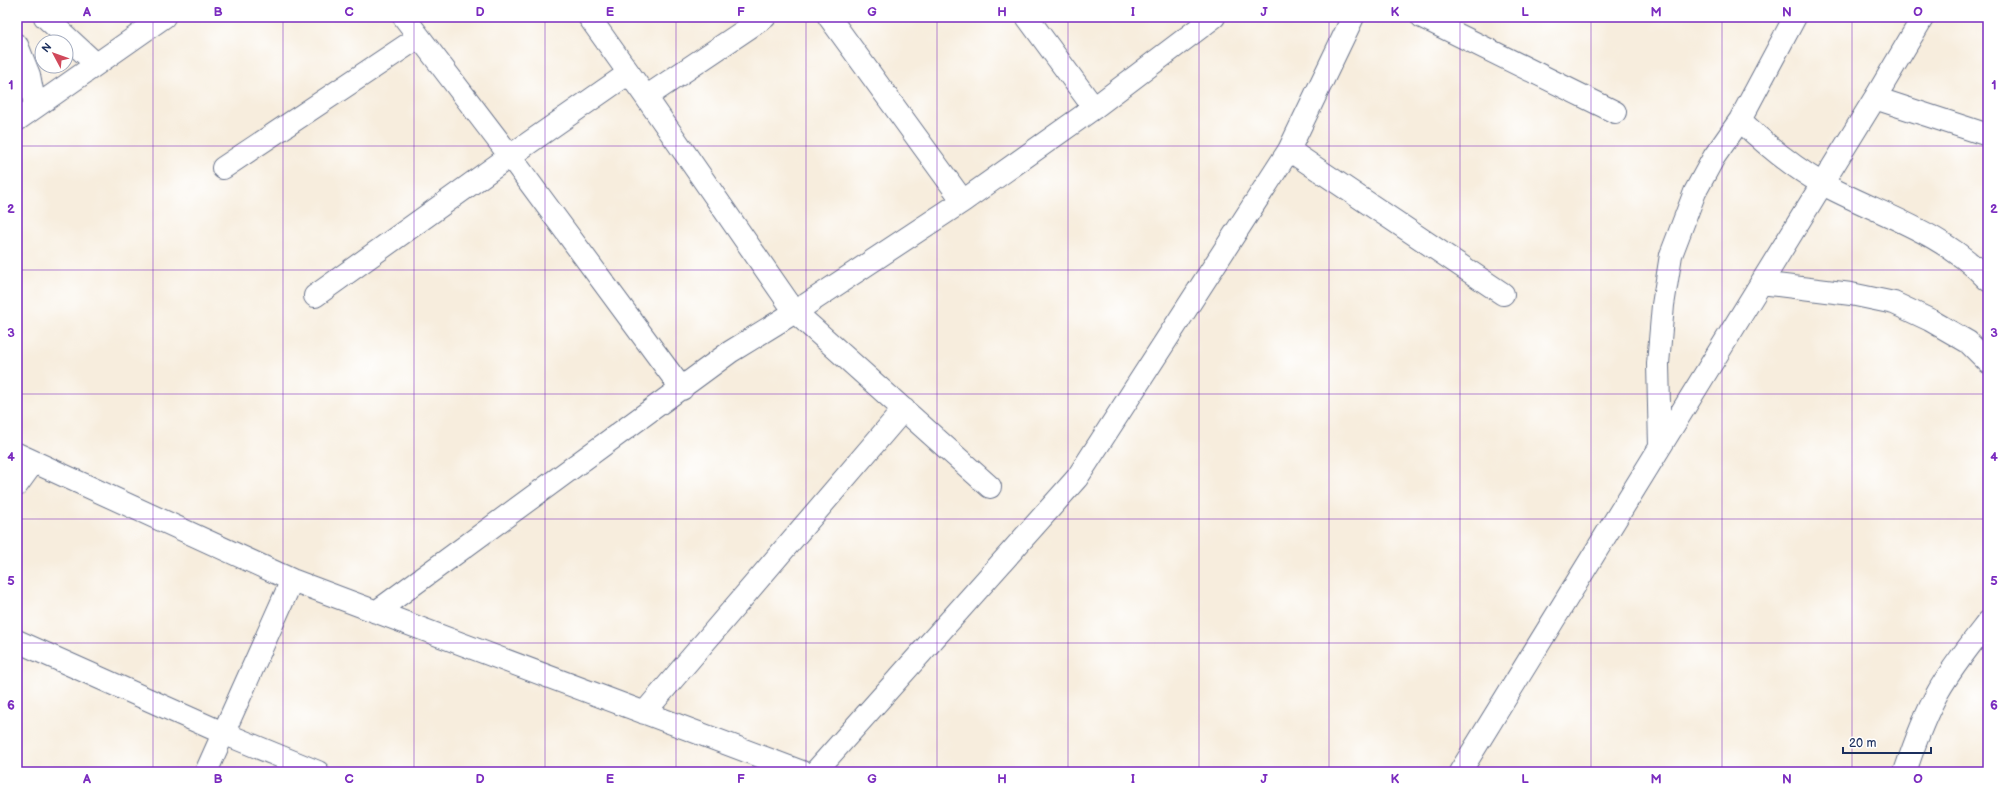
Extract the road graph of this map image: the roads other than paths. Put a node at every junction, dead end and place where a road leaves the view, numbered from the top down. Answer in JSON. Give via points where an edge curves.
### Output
{"nodes":[{"id":1,"x":45,"y":17,"type":"edge"},
{"id":2,"x":164,"y":17,"type":"edge"},
{"id":3,"x":404,"y":17,"type":"edge"},
{"id":4,"x":589,"y":17,"type":"edge"},
{"id":5,"x":764,"y":17,"type":"edge"},
{"id":6,"x":829,"y":17,"type":"edge"},
{"id":7,"x":1027,"y":17,"type":"edge"},
{"id":8,"x":1214,"y":17,"type":"edge"},
{"id":9,"x":1353,"y":17,"type":"edge"},
{"id":10,"x":1422,"y":17,"type":"edge"},
{"id":11,"x":1795,"y":17,"type":"edge"},
{"id":12,"x":1923,"y":17,"type":"edge"},
{"id":13,"x":419,"y":37,"type":"junction"},
{"id":14,"x":17,"y":45,"type":"edge"},
{"id":15,"x":96,"y":64,"type":"junction"},
{"id":16,"x":629,"y":73,"type":"junction"},
{"id":17,"x":646,"y":96,"type":"junction"},
{"id":18,"x":1874,"y":98,"type":"junction"},
{"id":19,"x":35,"y":106,"type":"junction"},
{"id":20,"x":1094,"y":108,"type":"junction"},
{"id":21,"x":1615,"y":112,"type":"dead end"},
{"id":22,"x":17,"y":120,"type":"edge"},
{"id":23,"x":1740,"y":120,"type":"junction"},
{"id":24,"x":1988,"y":135,"type":"edge"},
{"id":25,"x":1288,"y":150,"type":"junction"},
{"id":26,"x":510,"y":156,"type":"junction"},
{"id":27,"x":223,"y":168,"type":"dead end"},
{"id":28,"x":1822,"y":183,"type":"junction"},
{"id":29,"x":962,"y":201,"type":"junction"},
{"id":30,"x":1988,"y":280,"type":"edge"},
{"id":31,"x":1761,"y":283,"type":"junction"},
{"id":32,"x":1503,"y":294,"type":"dead end"},
{"id":33,"x":315,"y":296,"type":"dead end"},
{"id":34,"x":795,"y":312,"type":"junction"},
{"id":35,"x":1988,"y":362,"type":"edge"},
{"id":36,"x":682,"y":389,"type":"junction"},
{"id":37,"x":904,"y":409,"type":"junction"},
{"id":38,"x":1660,"y":447,"type":"junction"},
{"id":39,"x":25,"y":459,"type":"edge"},
{"id":40,"x":17,"y":485,"type":"edge"},
{"id":41,"x":990,"y":486,"type":"dead end"},
{"id":42,"x":292,"y":580,"type":"junction"},
{"id":43,"x":376,"y":612,"type":"junction"},
{"id":44,"x":1988,"y":622,"type":"edge"},
{"id":45,"x":17,"y":642,"type":"edge"},
{"id":46,"x":644,"y":713,"type":"junction"},
{"id":47,"x":223,"y":733,"type":"junction"},
{"id":48,"x":206,"y":772,"type":"edge"},
{"id":49,"x":318,"y":772,"type":"edge"},
{"id":50,"x":802,"y":772,"type":"edge"},
{"id":51,"x":815,"y":772,"type":"edge"},
{"id":52,"x":1460,"y":772,"type":"edge"},
{"id":53,"x":1905,"y":772,"type":"edge"}],
"edges":[{"from":1,"to":15,"type":"street"},
{"from":2,"to":15,"type":"street"},
{"from":3,"to":13,"type":"street"},
{"from":4,"to":16,"type":"street"},
{"from":5,"to":17,"type":"street"},
{"from":6,"to":29,"type":"street"},
{"from":7,"to":20,"type":"street"},
{"from":8,"to":20,"type":"street"},
{"from":9,"to":25,"type":"street"},
{"from":10,"to":21,"type":"street"},
{"from":11,"to":23,"type":"street"},
{"from":12,"to":18,"type":"street"},
{"from":13,"to":26,"type":"street"},
{"from":13,"to":27,"type":"street"},
{"from":14,"to":19,"type":"street","via":[[29,75]]},
{"from":15,"to":19,"type":"street"},
{"from":16,"to":17,"type":"street"},
{"from":16,"to":26,"type":"street"},
{"from":17,"to":34,"type":"street"},
{"from":18,"to":24,"type":"street"},
{"from":18,"to":28,"type":"street"},
{"from":19,"to":22,"type":"street"},
{"from":20,"to":29,"type":"street"},
{"from":23,"to":28,"type":"street","via":[[1766,145]]},
{"from":23,"to":38,"type":"street","via":[[1714,157],[1695,192],[1671,255],[1663,305],[1658,364]]},
{"from":25,"to":32,"type":"street"},
{"from":25,"to":51,"type":"street","via":[[1077,478]]},
{"from":26,"to":33,"type":"street"},
{"from":26,"to":36,"type":"street"},
{"from":28,"to":30,"type":"street","via":[[1943,242]]},
{"from":28,"to":31,"type":"street"},
{"from":29,"to":34,"type":"street"},
{"from":31,"to":35,"type":"street","via":[[1851,294],[1894,304],[1930,320],[1968,342]]},
{"from":31,"to":38,"type":"street"},
{"from":34,"to":36,"type":"street","via":[[730,352]]},
{"from":34,"to":37,"type":"street"},
{"from":36,"to":43,"type":"street"},
{"from":37,"to":41,"type":"street"},
{"from":37,"to":46,"type":"street"},
{"from":38,"to":52,"type":"street"},
{"from":39,"to":40,"type":"street"},
{"from":39,"to":42,"type":"street"},
{"from":42,"to":43,"type":"street"},
{"from":42,"to":47,"type":"street"},
{"from":43,"to":46,"type":"street"},
{"from":44,"to":53,"type":"street","via":[[1938,693],[1917,737]]},
{"from":45,"to":47,"type":"street"},
{"from":46,"to":50,"type":"street"},
{"from":47,"to":48,"type":"street"},
{"from":47,"to":49,"type":"street"}]}
